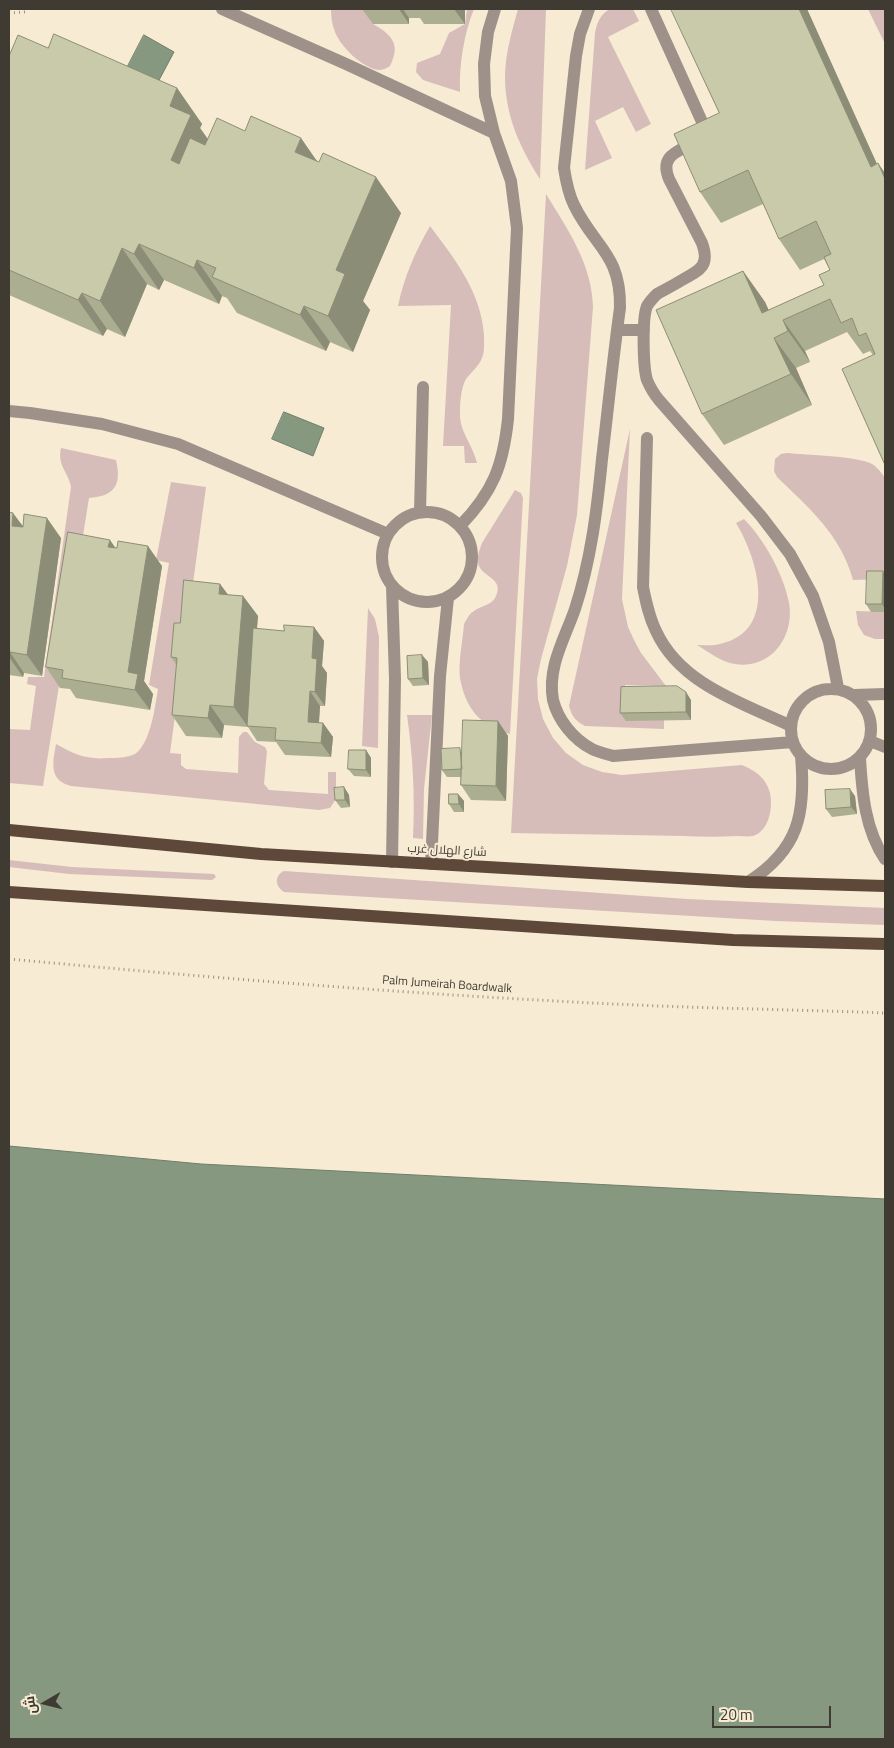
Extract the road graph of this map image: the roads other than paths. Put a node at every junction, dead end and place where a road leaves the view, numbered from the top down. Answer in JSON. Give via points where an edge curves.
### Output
{"nodes":[{"id":1,"x":222,"y":9,"type":"edge"},
{"id":2,"x":495,"y":9,"type":"edge"},
{"id":3,"x":589,"y":9,"type":"edge"},
{"id":4,"x":651,"y":9,"type":"edge"},
{"id":5,"x":494,"y":132,"type":"junction"},
{"id":6,"x":617,"y":330,"type":"junction"},
{"id":7,"x":644,"y":330,"type":"junction"},
{"id":8,"x":423,"y":387,"type":"dead end"},
{"id":9,"x":9,"y":412,"type":"edge"},
{"id":10,"x":648,"y":438,"type":"dead end"},
{"id":11,"x":420,"y":512,"type":"junction"},
{"id":12,"x":460,"y":526,"type":"junction"},
{"id":13,"x":388,"y":534,"type":"junction"},
{"id":14,"x":392,"y":586,"type":"junction"},
{"id":15,"x":448,"y":598,"type":"junction"},
{"id":16,"x":838,"y":688,"type":"junction"},
{"id":17,"x":885,"y":694,"type":"edge"},
{"id":18,"x":854,"y":695,"type":"junction"},
{"id":19,"x":790,"y":726,"type":"junction"},
{"id":20,"x":870,"y":741,"type":"junction"},
{"id":21,"x":793,"y":742,"type":"junction"},
{"id":22,"x":885,"y":747,"type":"edge"},
{"id":23,"x":801,"y":756,"type":"junction"},
{"id":24,"x":860,"y":758,"type":"junction"},
{"id":25,"x":9,"y":830,"type":"edge"},
{"id":26,"x":885,"y":859,"type":"edge"},
{"id":27,"x":392,"y":862,"type":"junction"},
{"id":28,"x":431,"y":864,"type":"junction"},
{"id":29,"x":748,"y":882,"type":"junction"},
{"id":30,"x":885,"y":886,"type":"edge"},
{"id":31,"x":9,"y":892,"type":"edge"},
{"id":32,"x":885,"y":944,"type":"edge"}],
"edges":[{"from":1,"to":5,"type":"lane"},
{"from":2,"to":5,"type":"lane","via":[[484,64],[485,96]]},
{"from":3,"to":6,"type":"lane","via":[[576,56],[564,168],[573,203],[611,260],[617,276],[620,291]]},
{"from":4,"to":7,"type":"lane","via":[[703,124],[701,137],[670,157],[666,168],[706,255],[699,271],[651,299],[645,312]]},
{"from":5,"to":12,"type":"lane","via":[[511,181],[517,228],[506,443],[490,489]]},
{"from":6,"to":7,"type":"lane"},
{"from":6,"to":21,"type":"lane","via":[[595,523],[575,609],[556,658],[551,680],[553,701],[575,738],[593,750],[614,756]]},
{"from":7,"to":16,"type":"lane","via":[[645,369],[652,390],[761,516],[790,554],[813,596],[829,642]]},
{"from":8,"to":11,"type":"lane"},
{"from":9,"to":13,"type":"lane","via":[[102,424],[178,444]]},
{"from":10,"to":19,"type":"lane","via":[[643,587],[656,632],[674,658],[703,684]]},
{"from":11,"to":12,"type":"lane","via":[[448,517]]},
{"from":11,"to":13,"type":"lane","via":[[397,523]]},
{"from":12,"to":15,"type":"lane","via":[[470,544],[472,565],[464,584]]},
{"from":13,"to":14,"type":"lane","via":[[382,561]]},
{"from":14,"to":15,"type":"lane","via":[[412,600],[424,603]]},
{"from":14,"to":27,"type":"lane","via":[[396,679]]},
{"from":15,"to":28,"type":"lane","via":[[440,676]]},
{"from":16,"to":18,"type":"lane"},
{"from":16,"to":19,"type":"lane","via":[[822,689],[806,697]]},
{"from":17,"to":18,"type":"lane"},
{"from":18,"to":20,"type":"lane","via":[[866,708],[872,724]]},
{"from":19,"to":21,"type":"lane"},
{"from":20,"to":22,"type":"lane"},
{"from":20,"to":24,"type":"lane"},
{"from":21,"to":23,"type":"lane"},
{"from":23,"to":24,"type":"lane","via":[[814,765],[830,769]]},
{"from":23,"to":29,"type":"lane","via":[[803,784],[792,838],[775,861]]},
{"from":24,"to":26,"type":"lane","via":[[868,819]]},
{"from":25,"to":27,"type":"main road","name":"شارع الهلال غرب","via":[[261,854]]},
{"from":27,"to":28,"type":"main road","name":"شارع الهلال غرب"},
{"from":28,"to":29,"type":"main road","name":"شارع الهلال غرب"},
{"from":29,"to":30,"type":"main road","name":"شارع الهلال غرب"},
{"from":31,"to":32,"type":"main road","via":[[732,940]]}]}
